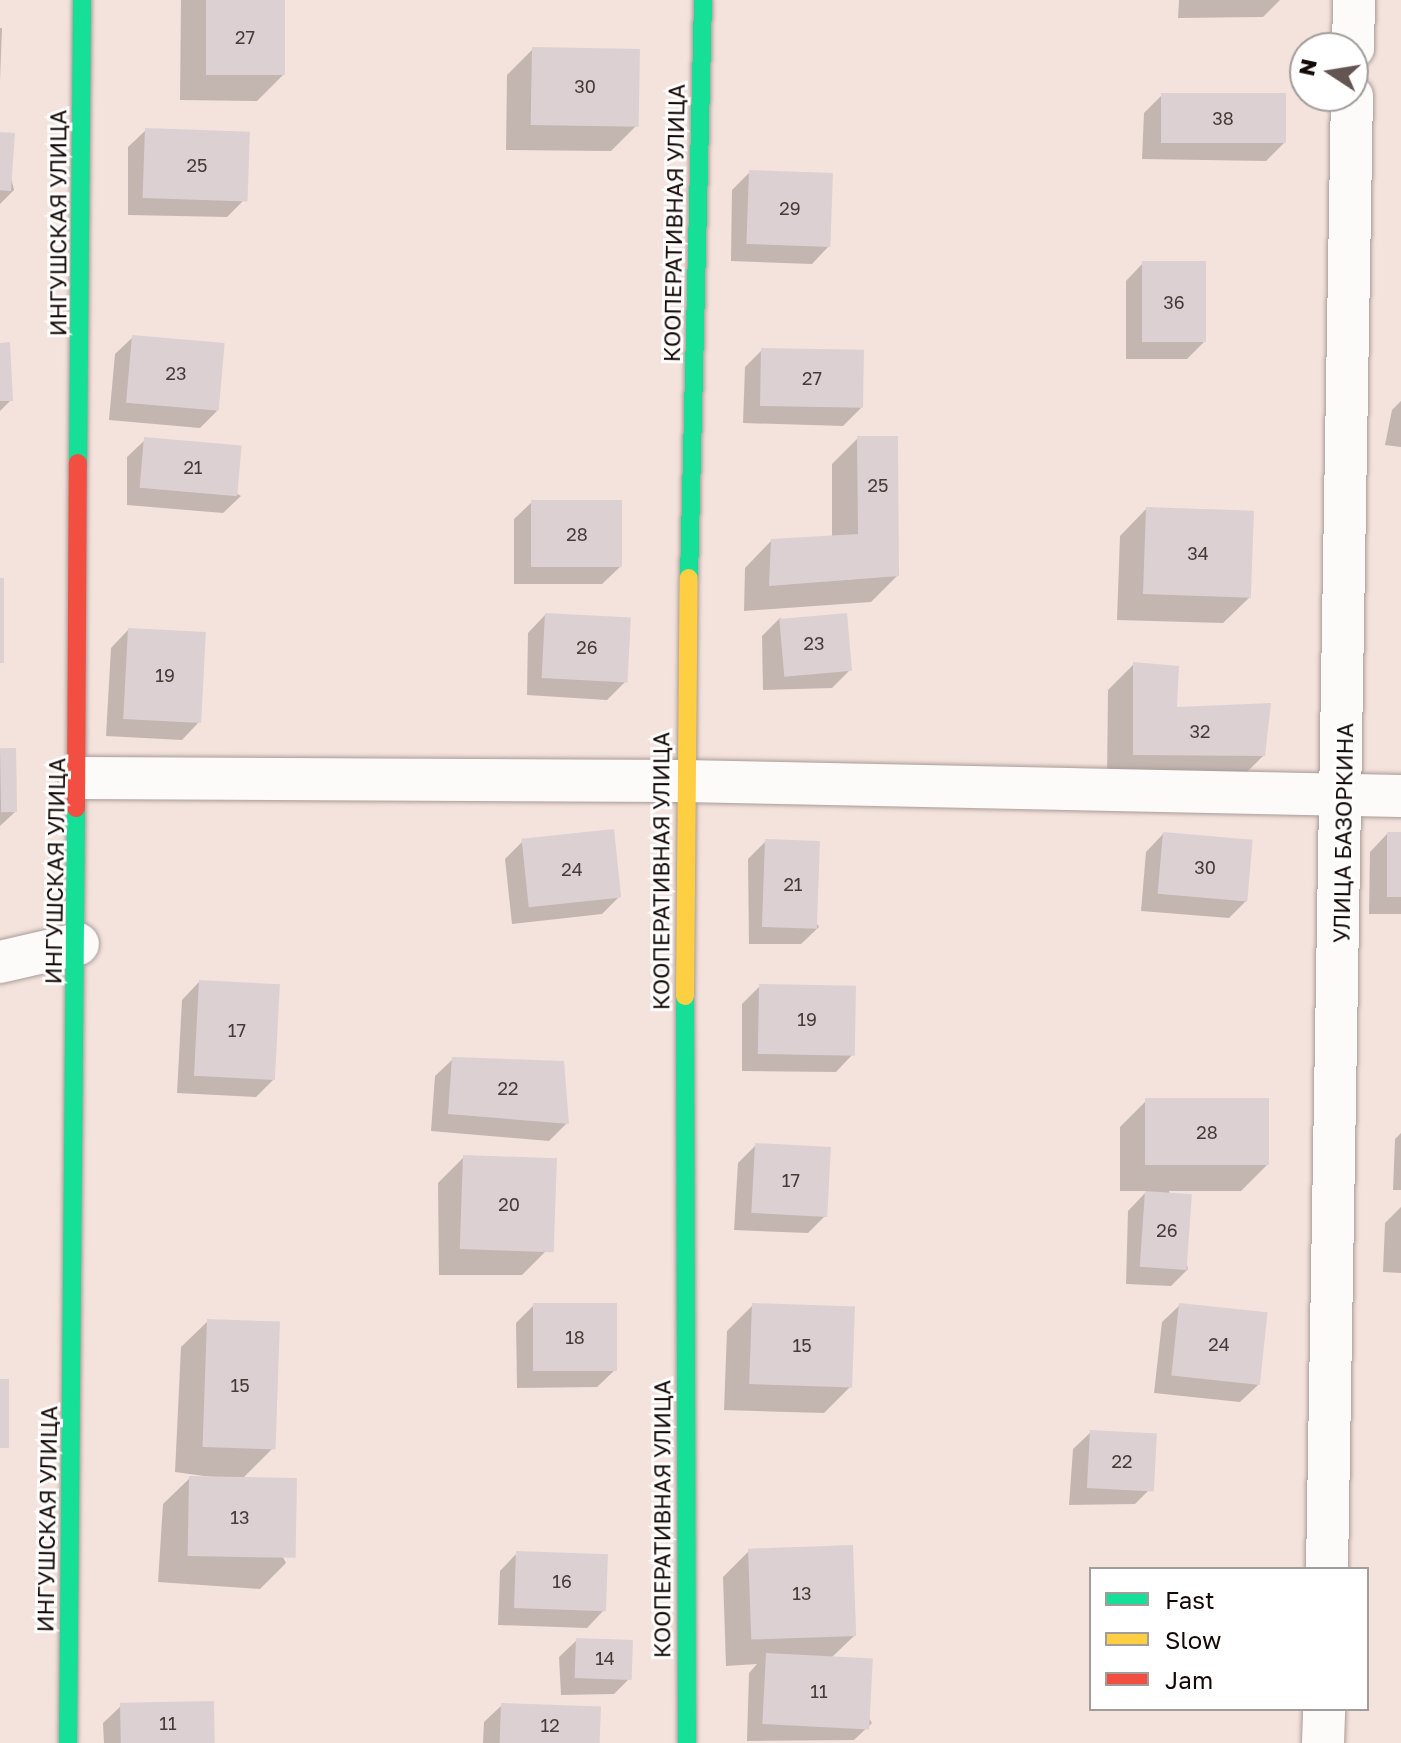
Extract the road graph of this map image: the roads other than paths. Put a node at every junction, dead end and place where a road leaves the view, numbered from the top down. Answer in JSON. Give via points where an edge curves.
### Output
{"nodes":[{"id":1,"x":82,"y":0,"type":"edge"},
{"id":2,"x":703,"y":0,"type":"edge"},
{"id":3,"x":1354,"y":0,"type":"edge"},
{"id":4,"x":1353,"y":32,"type":"edge"},
{"id":5,"x":1352,"y":112,"type":"edge"},
{"id":6,"x":80,"y":778,"type":"junction"},
{"id":7,"x":684,"y":781,"type":"junction"},
{"id":8,"x":1344,"y":794,"type":"junction"},
{"id":9,"x":1401,"y":796,"type":"edge"},
{"id":10,"x":78,"y":944,"type":"junction"},
{"id":11,"x":0,"y":962,"type":"edge"},
{"id":12,"x":1327,"y":1567,"type":"edge"},
{"id":13,"x":1324,"y":1711,"type":"edge"},
{"id":14,"x":68,"y":1743,"type":"edge"},
{"id":15,"x":687,"y":1743,"type":"edge"},
{"id":16,"x":1323,"y":1743,"type":"edge"}],
"edges":[{"from":1,"to":6,"type":"street","name":"ИНГУШСКАЯ УЛИЦА"},
{"from":2,"to":7,"type":"street","name":"КООПЕРАТИВНАЯ УЛИЦА"},
{"from":3,"to":4,"type":"street"},
{"from":5,"to":8,"type":"street","name":"УЛИЦА БАЗОРКИНА"},
{"from":6,"to":7,"type":"street"},
{"from":6,"to":10,"type":"street","name":"ИНГУШСКАЯ УЛИЦА"},
{"from":7,"to":8,"type":"street"},
{"from":7,"to":15,"type":"street","name":"КООПЕРАТИВНАЯ УЛИЦА"},
{"from":8,"to":9,"type":"street"},
{"from":8,"to":12,"type":"street","name":"УЛИЦА БАЗОРКИНА"},
{"from":10,"to":11,"type":"street"},
{"from":10,"to":14,"type":"street","name":"ИНГУШСКАЯ УЛИЦА"},
{"from":13,"to":16,"type":"street"}]}
